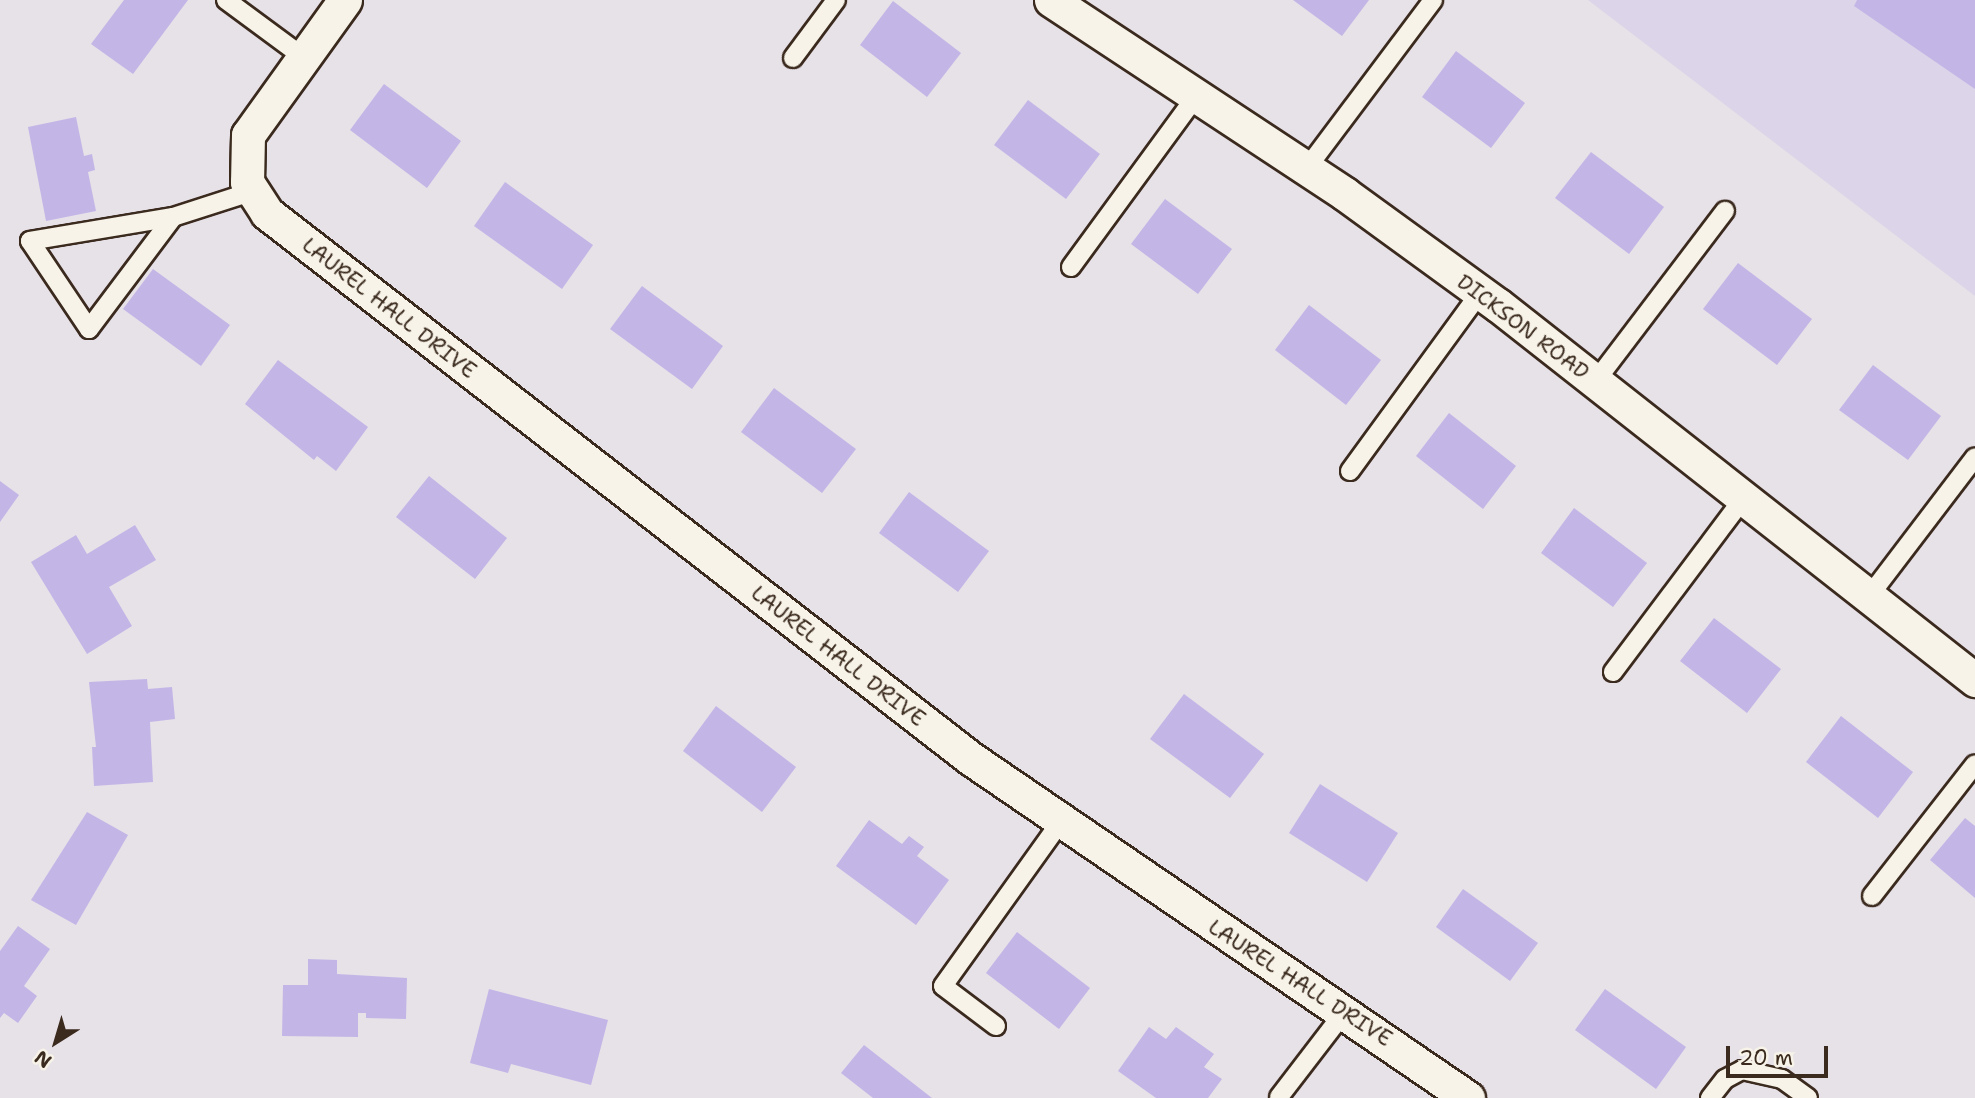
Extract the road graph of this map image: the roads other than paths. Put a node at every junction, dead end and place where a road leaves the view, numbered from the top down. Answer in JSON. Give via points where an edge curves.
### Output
{"nodes":[{"id":1,"x":226,"y":0,"type":"edge"},
{"id":2,"x":345,"y":0,"type":"edge"},
{"id":3,"x":836,"y":0,"type":"edge"},
{"id":4,"x":1051,"y":0,"type":"edge"},
{"id":5,"x":1433,"y":0,"type":"edge"},
{"id":6,"x":303,"y":57,"type":"junction"},
{"id":7,"x":793,"y":58,"type":"dead end"},
{"id":8,"x":1197,"y":95,"type":"junction"},
{"id":9,"x":1307,"y":168,"type":"junction"},
{"id":10,"x":248,"y":181,"type":"junction"},
{"id":11,"x":1725,"y":211,"type":"dead end"},
{"id":12,"x":173,"y":217,"type":"junction"},
{"id":13,"x":1071,"y":267,"type":"dead end"},
{"id":14,"x":1480,"y":293,"type":"junction"},
{"id":15,"x":1595,"y":382,"type":"junction"},
{"id":16,"x":1975,"y":457,"type":"edge"},
{"id":17,"x":1350,"y":471,"type":"dead end"},
{"id":18,"x":1743,"y":499,"type":"junction"},
{"id":19,"x":1867,"y":599,"type":"junction"},
{"id":20,"x":1613,"y":672,"type":"dead end"},
{"id":21,"x":1975,"y":680,"type":"edge"},
{"id":22,"x":1975,"y":764,"type":"edge"},
{"id":23,"x":1062,"y":821,"type":"junction"},
{"id":24,"x":1872,"y":897,"type":"dead end"},
{"id":25,"x":1345,"y":1011,"type":"junction"},
{"id":26,"x":996,"y":1026,"type":"dead end"},
{"id":27,"x":1279,"y":1097,"type":"edge"},
{"id":28,"x":1468,"y":1098,"type":"edge"},
{"id":29,"x":1710,"y":1098,"type":"edge"},
{"id":30,"x":1808,"y":1098,"type":"edge"}],
"edges":[{"from":1,"to":6,"type":"lane"},
{"from":2,"to":6,"type":"street"},
{"from":3,"to":7,"type":"lane"},
{"from":4,"to":8,"type":"street","name":"DICKSON ROAD"},
{"from":5,"to":9,"type":"lane"},
{"from":6,"to":10,"type":"street","via":[[250,131]]},
{"from":8,"to":9,"type":"street","name":"DICKSON ROAD"},
{"from":8,"to":13,"type":"lane"},
{"from":9,"to":14,"type":"street","name":"DICKSON ROAD"},
{"from":10,"to":12,"type":"lane"},
{"from":10,"to":23,"type":"street","name":"LAUREL HALL DRIVE","via":[[271,216],[970,758]]},
{"from":11,"to":15,"type":"lane"},
{"from":12,"to":12,"type":"lane","via":[[89,329],[30,241],[56,237]]},
{"from":14,"to":15,"type":"street","name":"DICKSON ROAD"},
{"from":14,"to":17,"type":"lane"},
{"from":15,"to":18,"type":"street","name":"DICKSON ROAD"},
{"from":16,"to":19,"type":"lane"},
{"from":18,"to":19,"type":"street","name":"DICKSON ROAD"},
{"from":18,"to":20,"type":"lane"},
{"from":19,"to":21,"type":"street","name":"DICKSON ROAD"},
{"from":22,"to":24,"type":"lane"},
{"from":23,"to":25,"type":"street","name":"LAUREL HALL DRIVE"},
{"from":23,"to":26,"type":"lane","via":[[943,986]]},
{"from":25,"to":27,"type":"lane"},
{"from":25,"to":28,"type":"street","name":"LAUREL HALL DRIVE"},
{"from":29,"to":30,"type":"lane","via":[[1725,1079],[1742,1070],[1782,1079]]}]}
